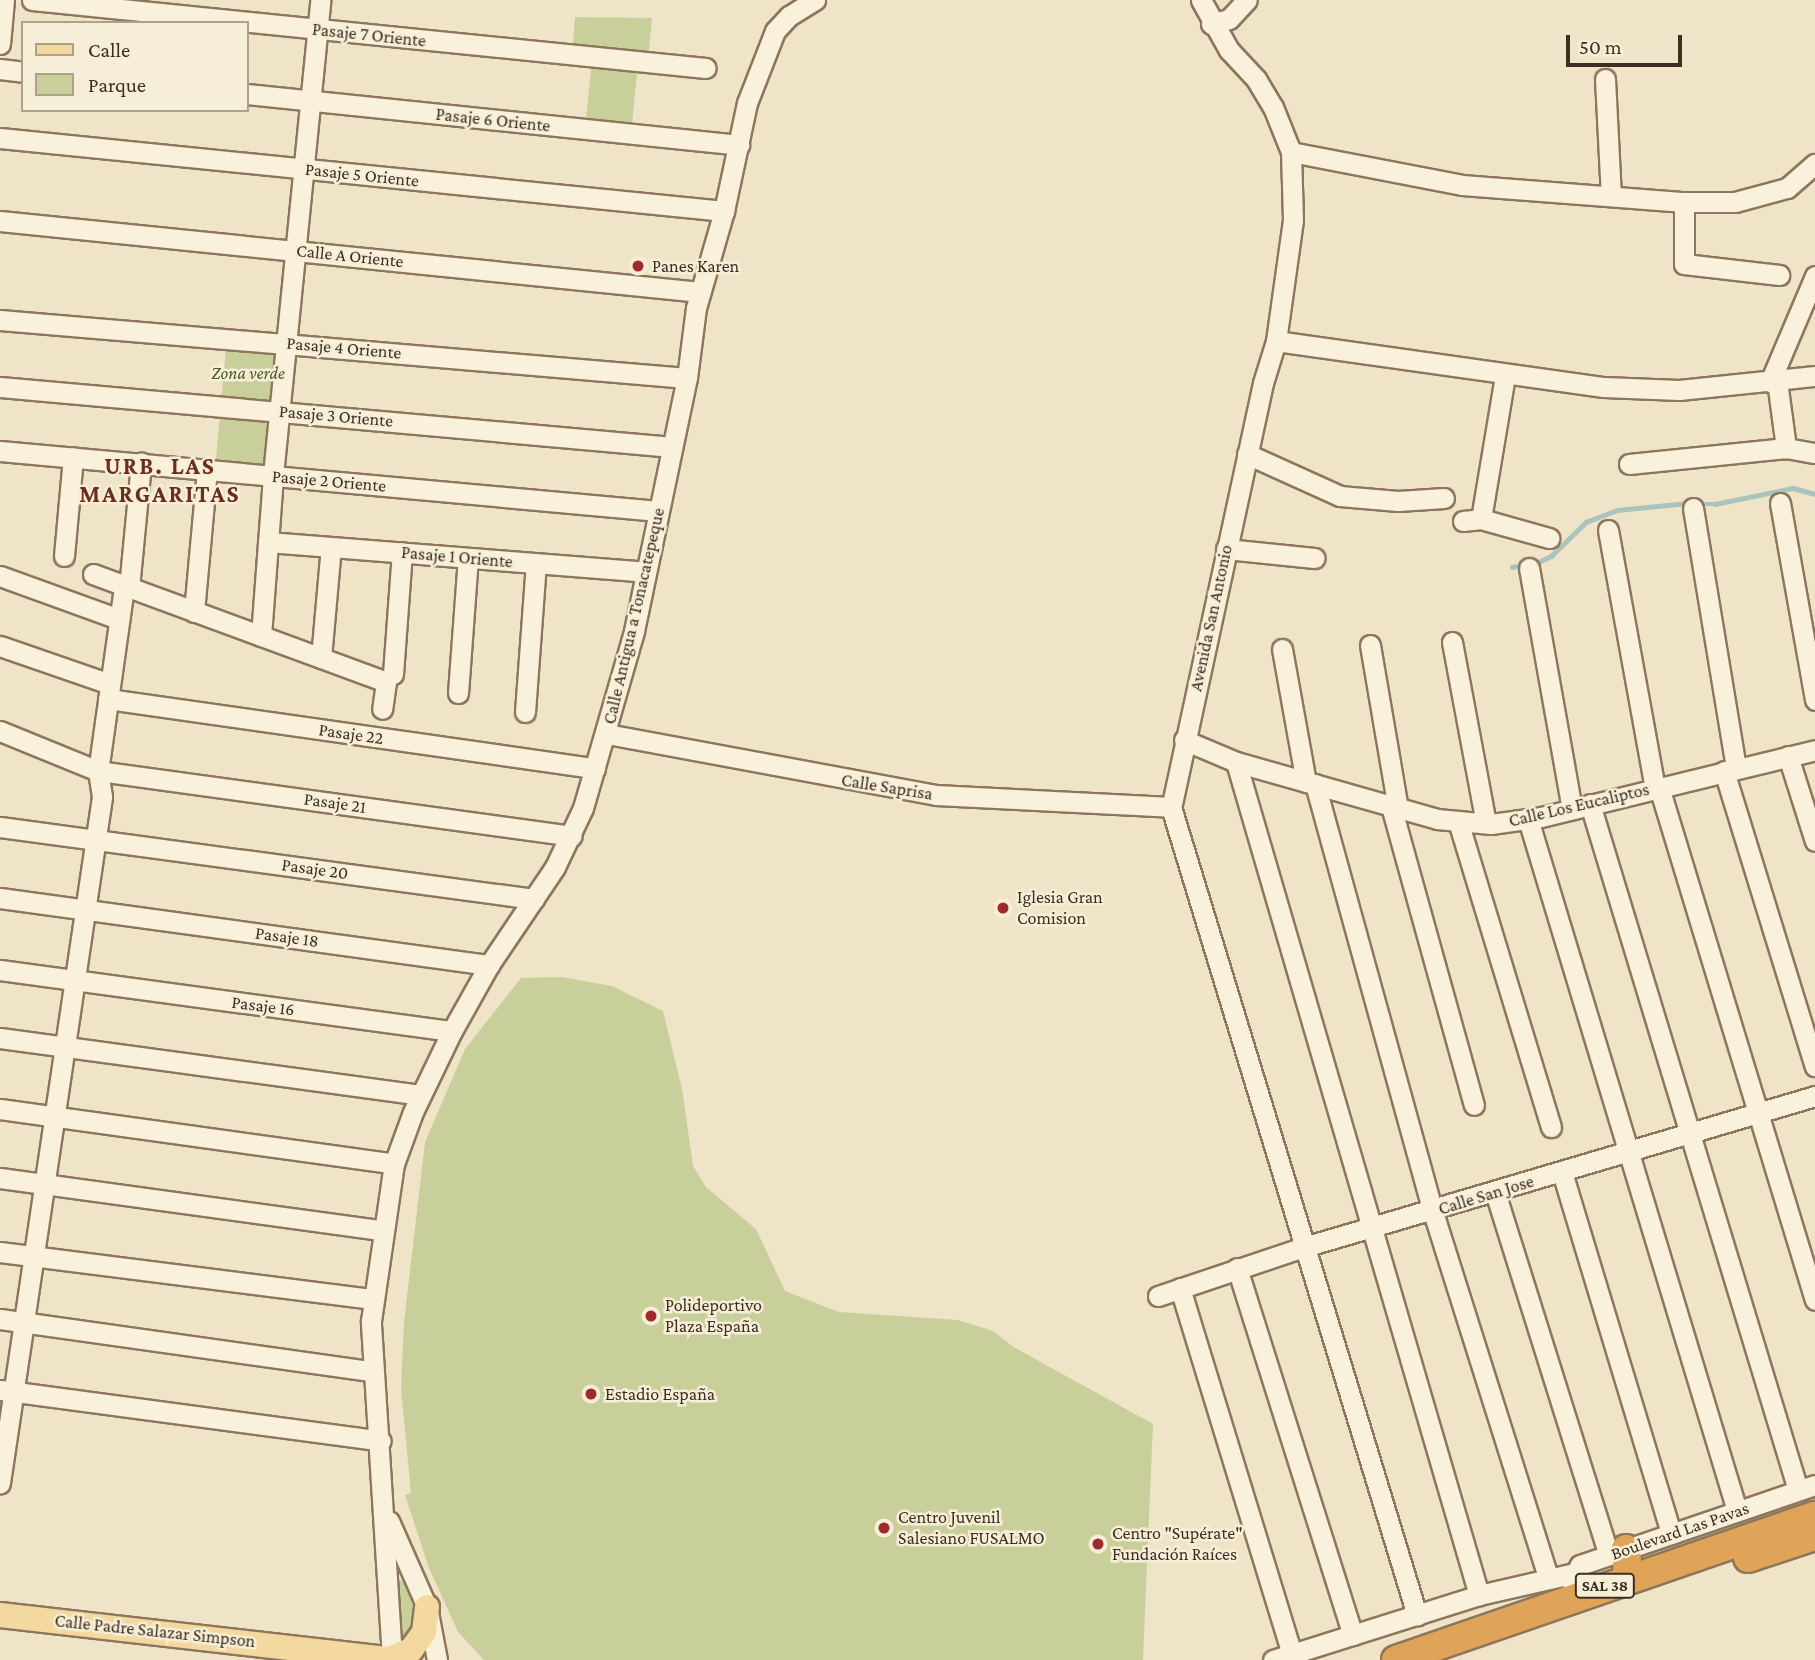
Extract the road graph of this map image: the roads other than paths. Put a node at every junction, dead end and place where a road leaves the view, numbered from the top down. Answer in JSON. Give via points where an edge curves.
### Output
{"nodes":[{"id":1,"x":5,"y":0,"type":"edge"},
{"id":2,"x":32,"y":0,"type":"edge"},
{"id":3,"x":320,"y":0,"type":"edge"},
{"id":4,"x":816,"y":0,"type":"edge"},
{"id":5,"x":1201,"y":0,"type":"edge"},
{"id":6,"x":1247,"y":0,"type":"edge"},
{"id":7,"x":232,"y":21,"type":"edge"},
{"id":8,"x":248,"y":23,"type":"edge"},
{"id":9,"x":1211,"y":24,"type":"junction"},
{"id":10,"x":317,"y":30,"type":"junction"},
{"id":11,"x":0,"y":44,"type":"edge"},
{"id":12,"x":706,"y":68,"type":"dead end"},
{"id":13,"x":0,"y":69,"type":"edge"},
{"id":14,"x":21,"y":72,"type":"edge"},
{"id":15,"x":1605,"y":79,"type":"dead end"},
{"id":16,"x":248,"y":94,"type":"edge"},
{"id":17,"x":310,"y":101,"type":"junction"},
{"id":18,"x":0,"y":138,"type":"edge"},
{"id":19,"x":738,"y":145,"type":"junction"},
{"id":20,"x":1291,"y":152,"type":"junction"},
{"id":21,"x":1815,"y":164,"type":"edge"},
{"id":22,"x":303,"y":169,"type":"junction"},
{"id":23,"x":1611,"y":196,"type":"junction"},
{"id":24,"x":1684,"y":202,"type":"junction"},
{"id":25,"x":724,"y":211,"type":"junction"},
{"id":26,"x":0,"y":221,"type":"edge"},
{"id":27,"x":295,"y":250,"type":"junction"},
{"id":28,"x":1779,"y":275,"type":"dead end"},
{"id":29,"x":1815,"y":276,"type":"edge"},
{"id":30,"x":700,"y":292,"type":"junction"},
{"id":31,"x":0,"y":320,"type":"edge"},
{"id":32,"x":1276,"y":341,"type":"junction"},
{"id":33,"x":286,"y":342,"type":"junction"},
{"id":34,"x":1505,"y":376,"type":"junction"},
{"id":35,"x":1815,"y":376,"type":"edge"},
{"id":36,"x":687,"y":378,"type":"junction"},
{"id":37,"x":1774,"y":381,"type":"junction"},
{"id":38,"x":0,"y":387,"type":"edge"},
{"id":39,"x":279,"y":410,"type":"junction"},
{"id":40,"x":672,"y":447,"type":"junction"},
{"id":41,"x":1786,"y":448,"type":"junction"},
{"id":42,"x":0,"y":451,"type":"edge"},
{"id":43,"x":1815,"y":453,"type":"edge"},
{"id":44,"x":1247,"y":454,"type":"junction"},
{"id":45,"x":72,"y":457,"type":"junction"},
{"id":46,"x":141,"y":463,"type":"junction"},
{"id":47,"x":1629,"y":464,"type":"dead end"},
{"id":48,"x":206,"y":470,"type":"junction"},
{"id":49,"x":272,"y":475,"type":"junction"},
{"id":50,"x":1444,"y":498,"type":"dead end"},
{"id":51,"x":1780,"y":503,"type":"dead end"},
{"id":52,"x":1693,"y":508,"type":"dead end"},
{"id":53,"x":658,"y":511,"type":"junction"},
{"id":54,"x":1608,"y":530,"type":"dead end"},
{"id":55,"x":1549,"y":538,"type":"dead end"},
{"id":56,"x":268,"y":542,"type":"junction"},
{"id":57,"x":331,"y":547,"type":"junction"},
{"id":58,"x":1226,"y":549,"type":"junction"},
{"id":59,"x":402,"y":552,"type":"junction"},
{"id":60,"x":64,"y":556,"type":"dead end"},
{"id":61,"x":468,"y":558,"type":"junction"},
{"id":62,"x":1315,"y":558,"type":"dead end"},
{"id":63,"x":536,"y":563,"type":"junction"},
{"id":64,"x":1529,"y":568,"type":"dead end"},
{"id":65,"x":646,"y":572,"type":"junction"},
{"id":66,"x":93,"y":574,"type":"dead end"},
{"id":67,"x":0,"y":576,"type":"edge"},
{"id":68,"x":126,"y":591,"type":"junction"},
{"id":69,"x":194,"y":612,"type":"junction"},
{"id":70,"x":119,"y":619,"type":"junction"},
{"id":71,"x":261,"y":636,"type":"junction"},
{"id":72,"x":1451,"y":642,"type":"dead end"},
{"id":73,"x":1370,"y":645,"type":"dead end"},
{"id":74,"x":0,"y":646,"type":"edge"},
{"id":75,"x":1282,"y":649,"type":"dead end"},
{"id":76,"x":321,"y":658,"type":"junction"},
{"id":77,"x":393,"y":674,"type":"dead end"},
{"id":78,"x":109,"y":692,"type":"junction"},
{"id":79,"x":458,"y":693,"type":"dead end"},
{"id":80,"x":1815,"y":700,"type":"edge"},
{"id":81,"x":382,"y":709,"type":"dead end"},
{"id":82,"x":525,"y":712,"type":"dead end"},
{"id":83,"x":0,"y":730,"type":"edge"},
{"id":84,"x":607,"y":734,"type":"junction"},
{"id":85,"x":1184,"y":740,"type":"junction"},
{"id":86,"x":1815,"y":750,"type":"edge"},
{"id":87,"x":1788,"y":757,"type":"junction"},
{"id":88,"x":1237,"y":762,"type":"junction"},
{"id":89,"x":595,"y":768,"type":"junction"},
{"id":90,"x":1730,"y":769,"type":"junction"},
{"id":91,"x":98,"y":771,"type":"junction"},
{"id":92,"x":1310,"y":783,"type":"junction"},
{"id":93,"x":1657,"y":787,"type":"junction"},
{"id":94,"x":1171,"y":807,"type":"junction"},
{"id":95,"x":1394,"y":807,"type":"junction"},
{"id":96,"x":1581,"y":807,"type":"junction"},
{"id":97,"x":1528,"y":819,"type":"junction"},
{"id":98,"x":1458,"y":821,"type":"junction"},
{"id":99,"x":1486,"y":823,"type":"junction"},
{"id":100,"x":0,"y":827,"type":"edge"},
{"id":101,"x":572,"y":836,"type":"junction"},
{"id":102,"x":96,"y":840,"type":"junction"},
{"id":103,"x":1815,"y":841,"type":"edge"},
{"id":104,"x":0,"y":898,"type":"edge"},
{"id":105,"x":534,"y":899,"type":"junction"},
{"id":106,"x":85,"y":909,"type":"junction"},
{"id":107,"x":489,"y":965,"type":"junction"},
{"id":108,"x":0,"y":970,"type":"edge"},
{"id":109,"x":75,"y":982,"type":"junction"},
{"id":110,"x":452,"y":1031,"type":"junction"},
{"id":111,"x":0,"y":1038,"type":"edge"},
{"id":112,"x":65,"y":1047,"type":"junction"},
{"id":113,"x":1815,"y":1066,"type":"edge"},
{"id":114,"x":420,"y":1095,"type":"junction"},
{"id":115,"x":1815,"y":1096,"type":"edge"},
{"id":116,"x":1474,"y":1105,"type":"dead end"},
{"id":117,"x":0,"y":1109,"type":"edge"},
{"id":118,"x":1759,"y":1112,"type":"junction"},
{"id":119,"x":54,"y":1116,"type":"junction"},
{"id":120,"x":1551,"y":1127,"type":"dead end"},
{"id":121,"x":1689,"y":1132,"type":"junction"},
{"id":122,"x":1628,"y":1151,"type":"junction"},
{"id":123,"x":394,"y":1164,"type":"junction"},
{"id":124,"x":1562,"y":1172,"type":"junction"},
{"id":125,"x":0,"y":1178,"type":"edge"},
{"id":126,"x":44,"y":1184,"type":"junction"},
{"id":127,"x":1495,"y":1192,"type":"junction"},
{"id":128,"x":1433,"y":1212,"type":"junction"},
{"id":129,"x":382,"y":1230,"type":"junction"},
{"id":130,"x":1370,"y":1230,"type":"junction"},
{"id":131,"x":1304,"y":1247,"type":"junction"},
{"id":132,"x":0,"y":1252,"type":"edge"},
{"id":133,"x":33,"y":1256,"type":"junction"},
{"id":134,"x":1237,"y":1268,"type":"junction"},
{"id":135,"x":1180,"y":1288,"type":"junction"},
{"id":136,"x":1158,"y":1296,"type":"dead end"},
{"id":137,"x":373,"y":1299,"type":"junction"},
{"id":138,"x":1815,"y":1300,"type":"edge"},
{"id":139,"x":0,"y":1319,"type":"edge"},
{"id":140,"x":24,"y":1322,"type":"junction"},
{"id":141,"x":372,"y":1370,"type":"junction"},
{"id":142,"x":7,"y":1391,"type":"edge"},
{"id":143,"x":381,"y":1441,"type":"junction"},
{"id":144,"x":3,"y":1444,"type":"edge"},
{"id":145,"x":0,"y":1483,"type":"edge"},
{"id":146,"x":1807,"y":1488,"type":"edge"},
{"id":147,"x":384,"y":1507,"type":"junction"},
{"id":148,"x":1737,"y":1511,"type":"junction"},
{"id":149,"x":1815,"y":1516,"type":"edge"},
{"id":150,"x":1671,"y":1534,"type":"junction"},
{"id":151,"x":1815,"y":1536,"type":"edge"},
{"id":152,"x":1617,"y":1552,"type":"junction"},
{"id":153,"x":1574,"y":1573,"type":"junction"},
{"id":154,"x":1548,"y":1577,"type":"junction"},
{"id":155,"x":1628,"y":1578,"type":"junction"},
{"id":156,"x":1479,"y":1595,"type":"junction"},
{"id":157,"x":1565,"y":1599,"type":"junction"},
{"id":158,"x":427,"y":1607,"type":"junction"},
{"id":159,"x":0,"y":1615,"type":"edge"},
{"id":160,"x":1417,"y":1615,"type":"junction"},
{"id":161,"x":1353,"y":1635,"type":"junction"},
{"id":162,"x":1292,"y":1654,"type":"junction"},
{"id":163,"x":394,"y":1659,"type":"edge"},
{"id":164,"x":437,"y":1660,"type":"edge"},
{"id":165,"x":1273,"y":1660,"type":"edge"},
{"id":166,"x":1396,"y":1660,"type":"edge"},
{"id":167,"x":1436,"y":1660,"type":"edge"}],
"edges":[{"from":1,"to":11,"type":"street"},
{"from":2,"to":7,"type":"street","name":"Pasaje 7 Oriente"},
{"from":3,"to":10,"type":"street"},
{"from":4,"to":19,"type":"street","name":"Calle Antigua a Tonacatepeque","via":[[785,19],[771,38]]},
{"from":5,"to":9,"type":"street","name":"Avenida San Antonio"},
{"from":6,"to":9,"type":"street","via":[[1229,19]]},
{"from":8,"to":10,"type":"street","name":"Pasaje 7 Oriente"},
{"from":9,"to":20,"type":"street","name":"Avenida San Antonio","via":[[1256,79]]},
{"from":10,"to":12,"type":"street","name":"Pasaje 7 Oriente"},
{"from":10,"to":17,"type":"street"},
{"from":13,"to":14,"type":"street"},
{"from":15,"to":23,"type":"street"},
{"from":16,"to":17,"type":"street","name":"Pasaje 6 Oriente"},
{"from":17,"to":19,"type":"street","name":"Pasaje 6 Oriente"},
{"from":17,"to":22,"type":"street"},
{"from":18,"to":22,"type":"street","name":"Pasaje 5 Oriente"},
{"from":19,"to":25,"type":"street","name":"Calle Antigua a Tonacatepeque"},
{"from":20,"to":23,"type":"street","via":[[1462,185]]},
{"from":20,"to":32,"type":"street","name":"Avenida San Antonio","via":[[1293,220]]},
{"from":21,"to":24,"type":"street","via":[[1787,188],[1735,202]]},
{"from":22,"to":25,"type":"street","name":"Pasaje 5 Oriente"},
{"from":22,"to":27,"type":"street"},
{"from":23,"to":24,"type":"street"},
{"from":24,"to":28,"type":"street","via":[[1684,264]]},
{"from":25,"to":30,"type":"street","name":"Calle Antigua a Tonacatepeque"},
{"from":26,"to":27,"type":"street","name":"Calle A Oriente"},
{"from":27,"to":30,"type":"street","name":"Calle A Oriente"},
{"from":27,"to":33,"type":"street"},
{"from":29,"to":37,"type":"street"},
{"from":30,"to":36,"type":"street","name":"Calle Antigua a Tonacatepeque"},
{"from":31,"to":33,"type":"street","name":"Pasaje 4 Oriente"},
{"from":32,"to":34,"type":"street"},
{"from":32,"to":44,"type":"street","name":"Avenida San Antonio"},
{"from":33,"to":36,"type":"street","name":"Pasaje 4 Oriente"},
{"from":33,"to":39,"type":"street"},
{"from":34,"to":37,"type":"street","via":[[1679,390]]},
{"from":34,"to":55,"type":"street","via":[[1472,520]]},
{"from":35,"to":37,"type":"street"},
{"from":36,"to":40,"type":"street","name":"Calle Antigua a Tonacatepeque"},
{"from":37,"to":41,"type":"street"},
{"from":38,"to":39,"type":"street","name":"Pasaje 3 Oriente"},
{"from":39,"to":40,"type":"street","name":"Pasaje 3 Oriente"},
{"from":39,"to":49,"type":"street"},
{"from":40,"to":53,"type":"street","name":"Calle Antigua a Tonacatepeque"},
{"from":41,"to":43,"type":"street"},
{"from":41,"to":47,"type":"street"},
{"from":42,"to":45,"type":"street","name":"Pasaje 2 Oriente"},
{"from":44,"to":50,"type":"street","via":[[1340,496],[1398,501]]},
{"from":44,"to":58,"type":"street","name":"Avenida San Antonio"},
{"from":45,"to":46,"type":"street","name":"Pasaje 2 Oriente"},
{"from":45,"to":60,"type":"street"},
{"from":46,"to":48,"type":"street","name":"Pasaje 2 Oriente"},
{"from":46,"to":68,"type":"street"},
{"from":48,"to":49,"type":"street","name":"Pasaje 2 Oriente"},
{"from":48,"to":69,"type":"street"},
{"from":49,"to":53,"type":"street","name":"Pasaje 2 Oriente"},
{"from":49,"to":56,"type":"street"},
{"from":51,"to":80,"type":"street"},
{"from":52,"to":90,"type":"street"},
{"from":53,"to":65,"type":"street","name":"Calle Antigua a Tonacatepeque"},
{"from":54,"to":93,"type":"street"},
{"from":56,"to":57,"type":"street","name":"Pasaje 1 Oriente"},
{"from":56,"to":71,"type":"street"},
{"from":57,"to":59,"type":"street","name":"Pasaje 1 Oriente"},
{"from":57,"to":76,"type":"street"},
{"from":58,"to":62,"type":"street"},
{"from":58,"to":85,"type":"street","name":"Avenida San Antonio"},
{"from":59,"to":61,"type":"street","name":"Pasaje 1 Oriente"},
{"from":59,"to":77,"type":"street"},
{"from":61,"to":63,"type":"street","name":"Pasaje 1 Oriente"},
{"from":61,"to":79,"type":"street"},
{"from":63,"to":65,"type":"street","name":"Pasaje 1 Oriente"},
{"from":63,"to":82,"type":"street"},
{"from":64,"to":96,"type":"street"},
{"from":65,"to":84,"type":"street","name":"Calle Antigua a Tonacatepeque"},
{"from":66,"to":68,"type":"street"},
{"from":67,"to":70,"type":"street"},
{"from":68,"to":69,"type":"street"},
{"from":68,"to":70,"type":"street"},
{"from":69,"to":71,"type":"street"},
{"from":70,"to":78,"type":"street"},
{"from":71,"to":76,"type":"street"},
{"from":72,"to":99,"type":"street"},
{"from":73,"to":95,"type":"street"},
{"from":74,"to":78,"type":"street","name":"Pasaje 22"},
{"from":75,"to":92,"type":"street"},
{"from":76,"to":81,"type":"street","via":[[386,682]]},
{"from":78,"to":89,"type":"street","name":"Pasaje 22"},
{"from":78,"to":91,"type":"street"},
{"from":83,"to":91,"type":"street","name":"Pasaje 21"},
{"from":84,"to":89,"type":"street","name":"Calle Antigua a Tonacatepeque"},
{"from":84,"to":94,"type":"street","name":"Calle Saprisa","via":[[936,795]]},
{"from":85,"to":88,"type":"street","name":"Calle Los Eucaliptos"},
{"from":85,"to":94,"type":"street","name":"Avenida San Antonio"},
{"from":86,"to":87,"type":"street","name":"Calle Los Eucaliptos"},
{"from":87,"to":90,"type":"street","name":"Calle Los Eucaliptos"},
{"from":87,"to":103,"type":"street"},
{"from":88,"to":92,"type":"street","name":"Calle Los Eucaliptos"},
{"from":88,"to":130,"type":"street"},
{"from":89,"to":101,"type":"street","name":"Calle Antigua a Tonacatepeque"},
{"from":90,"to":93,"type":"street","name":"Calle Los Eucaliptos"},
{"from":90,"to":113,"type":"street"},
{"from":91,"to":101,"type":"street","name":"Pasaje 21"},
{"from":91,"to":102,"type":"street","via":[[102,797]]},
{"from":92,"to":95,"type":"street","name":"Calle Los Eucaliptos"},
{"from":92,"to":128,"type":"street"},
{"from":93,"to":96,"type":"street","name":"Calle Los Eucaliptos"},
{"from":93,"to":118,"type":"street"},
{"from":94,"to":131,"type":"street","name":"Avenida San Antonio"},
{"from":95,"to":98,"type":"street","name":"Calle Los Eucaliptos"},
{"from":95,"to":116,"type":"street"},
{"from":96,"to":97,"type":"street","name":"Calle Los Eucaliptos"},
{"from":96,"to":121,"type":"street"},
{"from":97,"to":99,"type":"street","name":"Calle Los Eucaliptos"},
{"from":97,"to":122,"type":"street"},
{"from":98,"to":99,"type":"street","name":"Calle Los Eucaliptos"},
{"from":98,"to":120,"type":"street"},
{"from":100,"to":102,"type":"street","name":"Pasaje 20"},
{"from":101,"to":105,"type":"street","name":"Calle Antigua a Tonacatepeque"},
{"from":102,"to":105,"type":"street","name":"Pasaje 20"},
{"from":102,"to":106,"type":"street"},
{"from":104,"to":106,"type":"street","name":"Pasaje 18"},
{"from":105,"to":107,"type":"street","name":"Calle Antigua a Tonacatepeque"},
{"from":106,"to":107,"type":"street","name":"Pasaje 18"},
{"from":106,"to":109,"type":"street"},
{"from":107,"to":110,"type":"street","name":"Calle Antigua a Tonacatepeque"},
{"from":108,"to":109,"type":"street","name":"Pasaje 16"},
{"from":109,"to":110,"type":"street","name":"Pasaje 16"},
{"from":109,"to":112,"type":"street"},
{"from":110,"to":114,"type":"street","name":"Calle Antigua a Tonacatepeque"},
{"from":111,"to":112,"type":"street"},
{"from":112,"to":114,"type":"street"},
{"from":112,"to":119,"type":"street"},
{"from":114,"to":123,"type":"street","name":"Calle Antigua a Tonacatepeque"},
{"from":115,"to":118,"type":"street","name":"Calle San Jose"},
{"from":117,"to":119,"type":"street"},
{"from":118,"to":121,"type":"street","name":"Calle San Jose"},
{"from":118,"to":138,"type":"street"},
{"from":119,"to":123,"type":"street"},
{"from":119,"to":126,"type":"street"},
{"from":121,"to":122,"type":"street","name":"Calle San Jose"},
{"from":121,"to":146,"type":"street"},
{"from":122,"to":124,"type":"street","name":"Calle San Jose"},
{"from":122,"to":148,"type":"street"},
{"from":123,"to":129,"type":"street","name":"Calle Antigua a Tonacatepeque"},
{"from":124,"to":127,"type":"street","name":"Calle San Jose"},
{"from":124,"to":150,"type":"street"},
{"from":125,"to":126,"type":"street"},
{"from":126,"to":129,"type":"street"},
{"from":126,"to":133,"type":"street"},
{"from":127,"to":128,"type":"street","name":"Calle San Jose"},
{"from":127,"to":152,"type":"street"},
{"from":128,"to":130,"type":"street","name":"Calle San Jose"},
{"from":128,"to":154,"type":"street"},
{"from":129,"to":137,"type":"street","name":"Calle Antigua a Tonacatepeque"},
{"from":130,"to":131,"type":"street","name":"Calle San Jose"},
{"from":130,"to":156,"type":"street"},
{"from":131,"to":134,"type":"street","name":"Calle San Jose"},
{"from":131,"to":160,"type":"street","name":"Avenida San Antonio"},
{"from":132,"to":133,"type":"street"},
{"from":133,"to":137,"type":"street"},
{"from":133,"to":140,"type":"street"},
{"from":134,"to":135,"type":"street","name":"Calle San Jose"},
{"from":134,"to":161,"type":"street"},
{"from":135,"to":136,"type":"street","name":"Calle San Jose"},
{"from":135,"to":162,"type":"street"},
{"from":137,"to":141,"type":"street","name":"Calle Antigua a Tonacatepeque"},
{"from":139,"to":140,"type":"street"},
{"from":140,"to":141,"type":"street"},
{"from":140,"to":142,"type":"street"},
{"from":141,"to":143,"type":"street","name":"Calle Antigua a Tonacatepeque"},
{"from":142,"to":143,"type":"street"},
{"from":142,"to":144,"type":"street"},
{"from":143,"to":147,"type":"street","name":"Calle Antigua a Tonacatepeque"},
{"from":144,"to":145,"type":"street"},
{"from":146,"to":148,"type":"street","name":"Boulevard Las Pavas"},
{"from":147,"to":158,"type":"street","name":"Calle Antigua a Tonacatepeque"},
{"from":147,"to":163,"type":"street","name":"Calle Antigua a Tonacatepeque"},
{"from":148,"to":150,"type":"street","name":"Boulevard Las Pavas"},
{"from":149,"to":155,"type":"highway","number":"SAL 38"},
{"from":150,"to":152,"type":"street","name":"Boulevard Las Pavas"},
{"from":151,"to":167,"type":"highway","number":"SAL 38"},
{"from":152,"to":153,"type":"street","name":"Boulevard Las Pavas","via":[[1580,1565]]},
{"from":152,"to":155,"type":"highway"},
{"from":153,"to":154,"type":"street","name":"Boulevard Las Pavas"},
{"from":153,"to":157,"type":"street"},
{"from":154,"to":156,"type":"street","name":"Boulevard Las Pavas"},
{"from":155,"to":157,"type":"highway","number":"SAL 38"},
{"from":156,"to":160,"type":"street","name":"Boulevard Las Pavas"},
{"from":157,"to":166,"type":"highway","number":"SAL 38"},
{"from":158,"to":163,"type":"main road","via":[[424,1632],[404,1656]]},
{"from":158,"to":164,"type":"street","name":"Calle Antigua a Tonacatepeque"},
{"from":159,"to":163,"type":"main road","name":"Calle Padre Salazar Simpson"},
{"from":160,"to":161,"type":"street","name":"Boulevard Las Pavas"},
{"from":161,"to":162,"type":"street","name":"Boulevard Las Pavas"},
{"from":162,"to":165,"type":"street","name":"Boulevard Las Pavas"}]}
